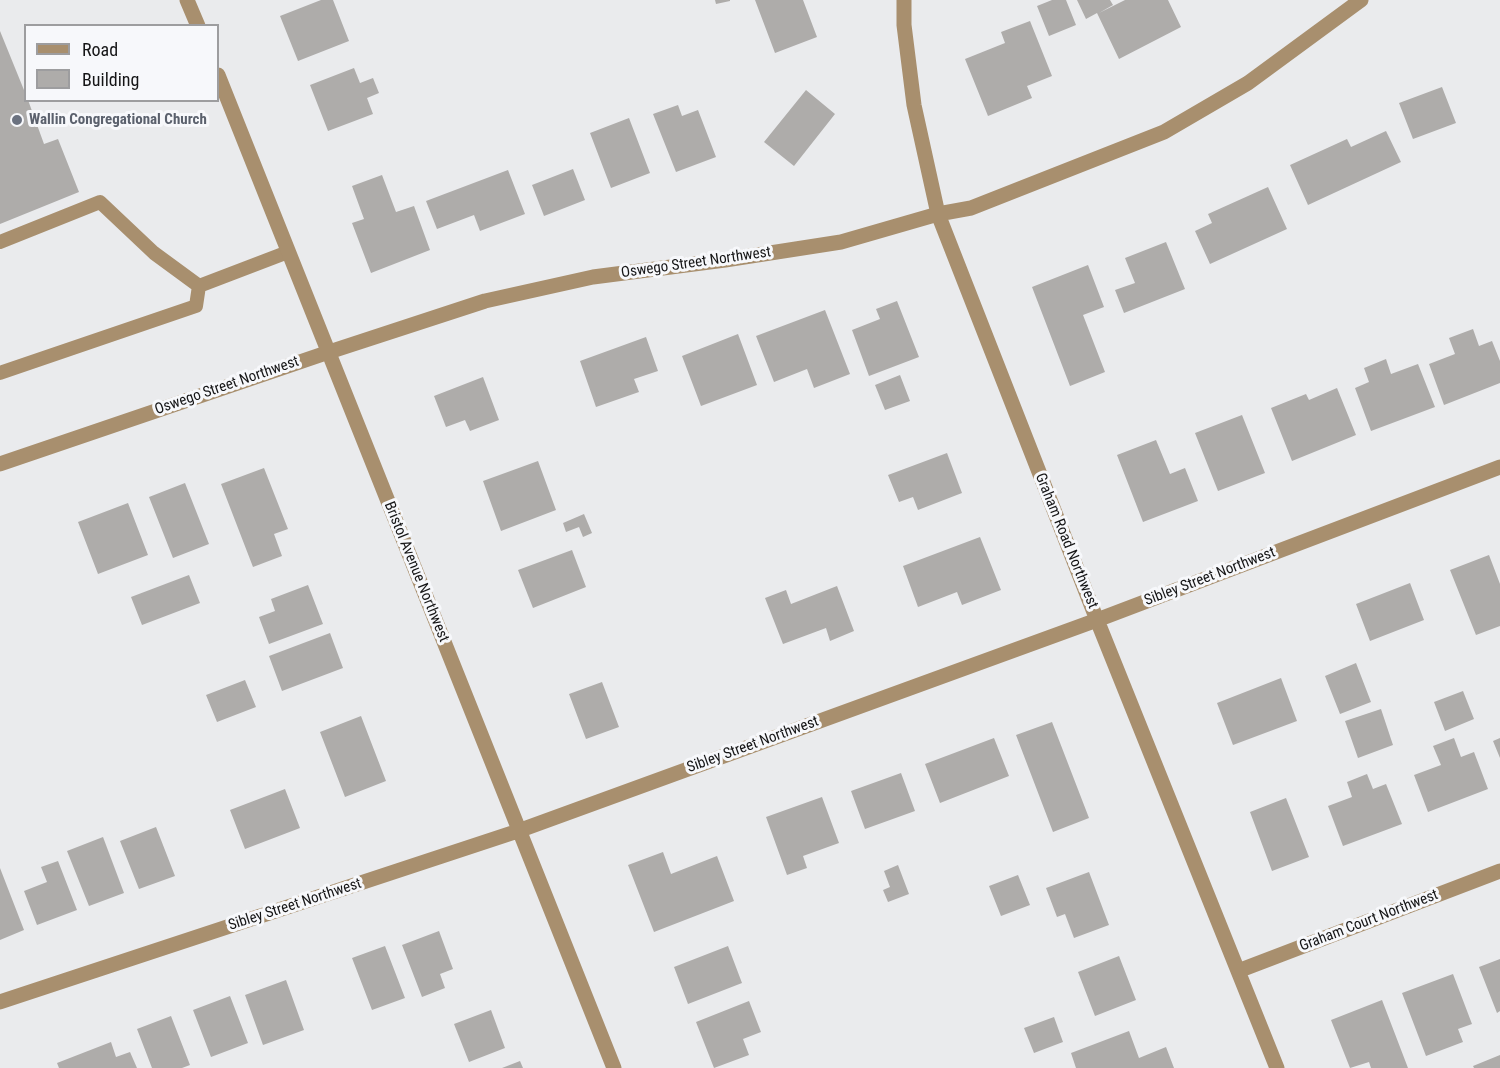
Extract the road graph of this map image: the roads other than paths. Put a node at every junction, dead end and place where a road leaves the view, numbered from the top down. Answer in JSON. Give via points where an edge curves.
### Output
{"nodes":[{"id":1,"x":188,"y":0,"type":"edge"},
{"id":2,"x":904,"y":0,"type":"edge"},
{"id":3,"x":1361,"y":0,"type":"edge"},
{"id":4,"x":197,"y":24,"type":"edge"},
{"id":5,"x":219,"y":78,"type":"edge"},
{"id":6,"x":938,"y":214,"type":"junction"},
{"id":7,"x":0,"y":242,"type":"edge"},
{"id":8,"x":288,"y":252,"type":"junction"},
{"id":9,"x":199,"y":286,"type":"junction"},
{"id":10,"x":329,"y":352,"type":"junction"},
{"id":11,"x":0,"y":373,"type":"edge"},
{"id":12,"x":0,"y":464,"type":"edge"},
{"id":13,"x":1500,"y":467,"type":"edge"},
{"id":14,"x":1097,"y":620,"type":"junction"},
{"id":15,"x":518,"y":831,"type":"junction"},
{"id":16,"x":1500,"y":871,"type":"edge"},
{"id":17,"x":1238,"y":971,"type":"junction"},
{"id":18,"x":0,"y":1002,"type":"edge"},
{"id":19,"x":615,"y":1068,"type":"edge"},
{"id":20,"x":1277,"y":1068,"type":"edge"}],
"edges":[{"from":1,"to":4,"type":"street"},
{"from":2,"to":6,"type":"street","name":"Graham Road Northwest","via":[[914,105]]},
{"from":3,"to":6,"type":"street","name":"Oswego Street Northwest","via":[[1248,83],[1164,132],[971,208]]},
{"from":5,"to":8,"type":"street","name":"Bristol Avenue Northwest"},
{"from":6,"to":10,"type":"street","name":"Oswego Street Northwest","via":[[842,242],[582,279],[484,301]]},
{"from":6,"to":14,"type":"street","name":"Graham Road Northwest"},
{"from":7,"to":9,"type":"lane","via":[[100,202],[154,253]]},
{"from":8,"to":9,"type":"lane"},
{"from":8,"to":10,"type":"street","name":"Bristol Avenue Northwest"},
{"from":9,"to":11,"type":"lane","via":[[196,306]]},
{"from":10,"to":12,"type":"street","name":"Oswego Street Northwest"},
{"from":10,"to":15,"type":"street","name":"Bristol Avenue Northwest"},
{"from":13,"to":14,"type":"street","name":"Sibley Street Northwest"},
{"from":14,"to":15,"type":"street","name":"Sibley Street Northwest"},
{"from":14,"to":17,"type":"street","name":"Graham Road Northwest"},
{"from":15,"to":18,"type":"street","name":"Sibley Street Northwest"},
{"from":15,"to":19,"type":"street","name":"Bristol Avenue Northwest"},
{"from":16,"to":17,"type":"street","name":"Graham Court Northwest"},
{"from":17,"to":20,"type":"street","name":"Graham Road Northwest"}]}
